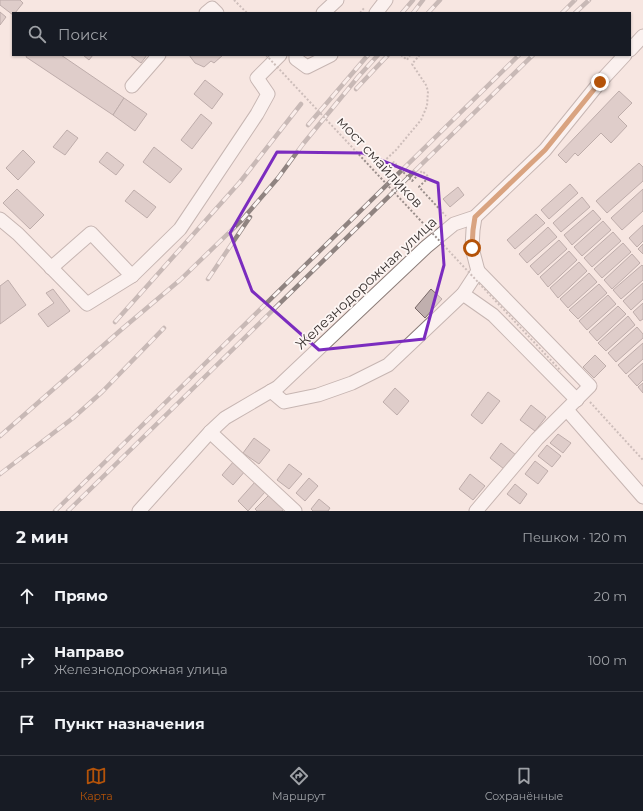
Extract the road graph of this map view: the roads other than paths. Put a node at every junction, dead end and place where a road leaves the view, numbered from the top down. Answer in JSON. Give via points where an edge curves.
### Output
{"nodes":[{"id":1,"x":337,"y":0,"type":"edge"},
{"id":2,"x":386,"y":0,"type":"edge"},
{"id":3,"x":207,"y":12,"type":"edge"},
{"id":4,"x":216,"y":12,"type":"edge"},
{"id":5,"x":324,"y":12,"type":"edge"},
{"id":6,"x":377,"y":12,"type":"edge"},
{"id":7,"x":158,"y":56,"type":"edge"},
{"id":8,"x":279,"y":56,"type":"edge"},
{"id":9,"x":296,"y":56,"type":"edge"},
{"id":10,"x":329,"y":56,"type":"edge"},
{"id":11,"x":624,"y":56,"type":"edge"},
{"id":12,"x":132,"y":86,"type":"dead end"},
{"id":13,"x":475,"y":217,"type":"junction"},
{"id":14,"x":0,"y":218,"type":"edge"},
{"id":15,"x":51,"y":268,"type":"junction"},
{"id":16,"x":478,"y":271,"type":"junction"},
{"id":17,"x":132,"y":276,"type":"junction"},
{"id":18,"x":463,"y":294,"type":"junction"},
{"id":19,"x":271,"y":391,"type":"junction"},
{"id":20,"x":580,"y":397,"type":"junction"},
{"id":21,"x":567,"y":410,"type":"junction"},
{"id":22,"x":210,"y":432,"type":"junction"},
{"id":23,"x":643,"y":497,"type":"edge"},
{"id":24,"x":139,"y":511,"type":"edge"},
{"id":25,"x":295,"y":511,"type":"edge"},
{"id":26,"x":476,"y":511,"type":"edge"}],
"edges":[{"from":1,"to":5,"type":"street"},
{"from":2,"to":6,"type":"street"},
{"from":3,"to":4,"type":"street","via":[[212,8]]},
{"from":7,"to":12,"type":"street"},
{"from":8,"to":17,"type":"street","via":[[257,78],[268,94],[257,114],[180,228]]},
{"from":9,"to":10,"type":"street","via":[[296,59],[306,67]]},
{"from":11,"to":13,"type":"street","name":"Железнодорожная улица","via":[[545,150]]},
{"from":13,"to":16,"type":"street","via":[[472,248]]},
{"from":13,"to":19,"type":"street","name":"Железнодорожная улица","via":[[454,224],[426,247]]},
{"from":14,"to":15,"type":"street"},
{"from":15,"to":17,"type":"street","via":[[87,304]]},
{"from":15,"to":17,"type":"street","via":[[91,234]]},
{"from":16,"to":18,"type":"street"},
{"from":16,"to":20,"type":"street","via":[[590,386]]},
{"from":18,"to":19,"type":"street","via":[[388,365],[318,395],[284,402]]},
{"from":18,"to":20,"type":"street","via":[[493,315]]},
{"from":19,"to":22,"type":"street","name":"Железнодорожная улица","via":[[226,418]]},
{"from":20,"to":21,"type":"street"},
{"from":21,"to":23,"type":"street"},
{"from":21,"to":26,"type":"street","via":[[537,439]]},
{"from":22,"to":24,"type":"street","name":"Железнодорожная улица"},
{"from":22,"to":25,"type":"street"}]}
